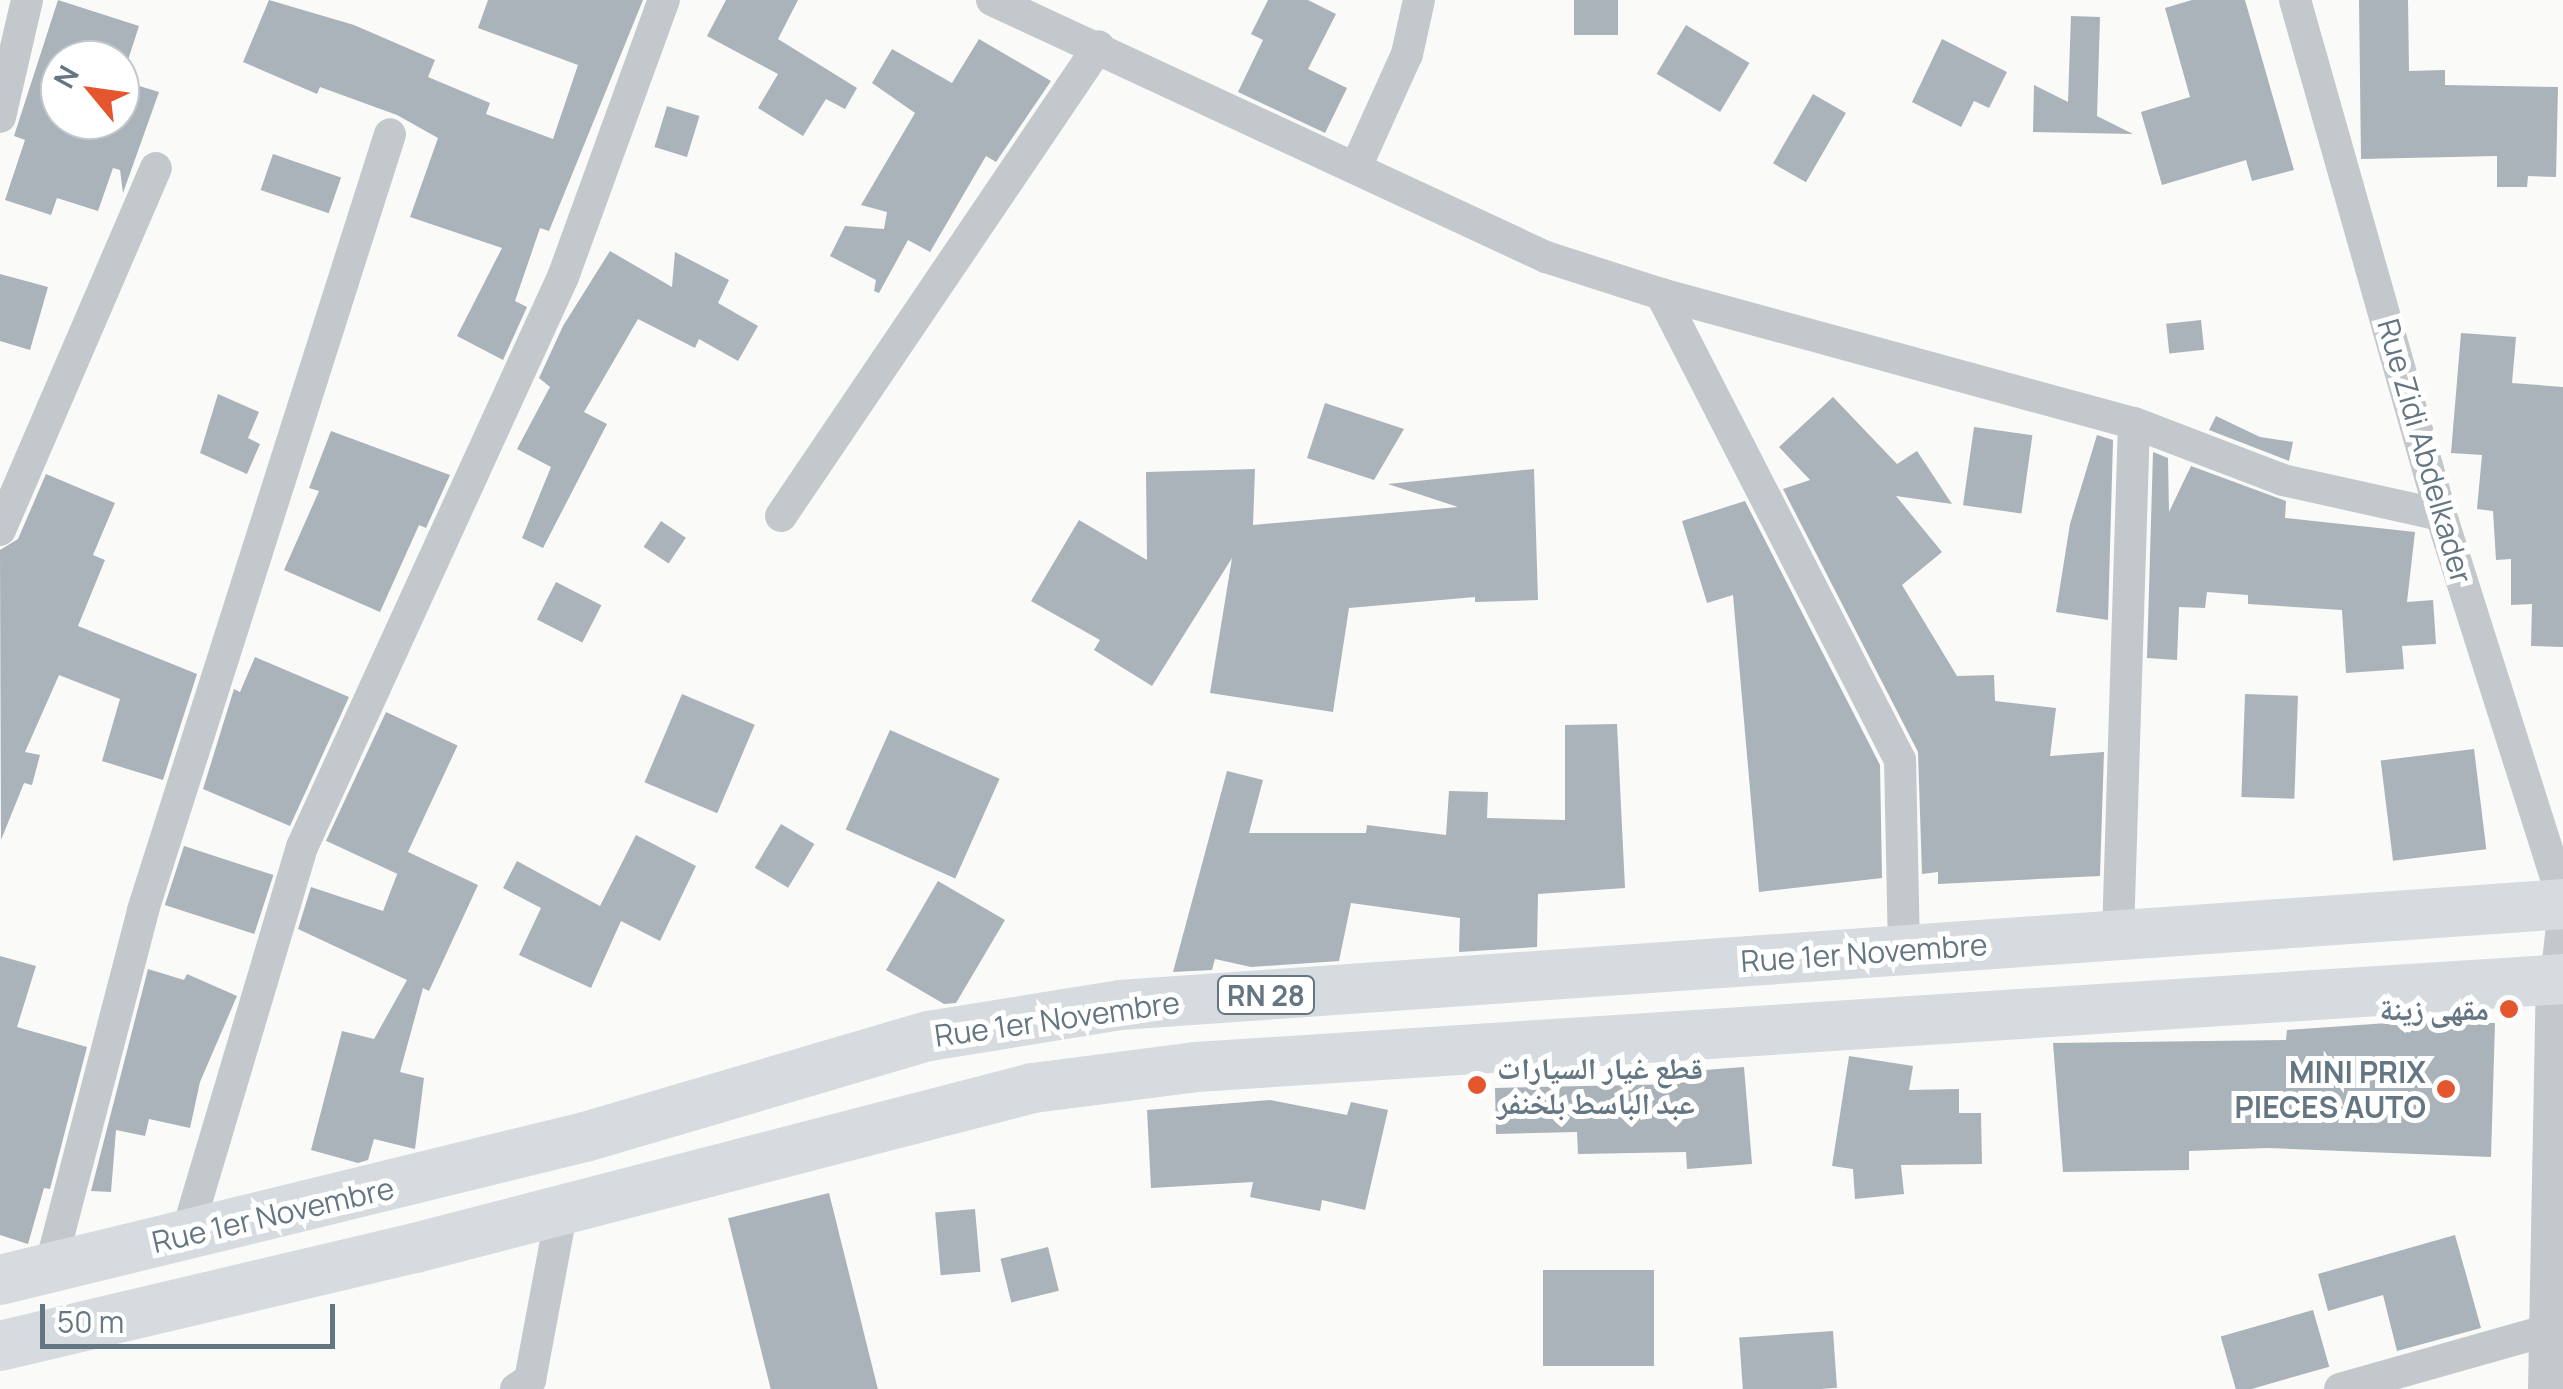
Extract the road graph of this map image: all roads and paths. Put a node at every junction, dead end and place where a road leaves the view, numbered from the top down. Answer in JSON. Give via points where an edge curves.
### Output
{"nodes":[{"id":1,"x":27,"y":0,"type":"edge"},
{"id":2,"x":664,"y":0,"type":"edge"},
{"id":3,"x":992,"y":0,"type":"edge"},
{"id":4,"x":1419,"y":0,"type":"edge"},
{"id":5,"x":2295,"y":0,"type":"edge"},
{"id":6,"x":1099,"y":46,"type":"junction"},
{"id":7,"x":6,"y":63,"type":"edge"},
{"id":8,"x":0,"y":117,"type":"edge"},
{"id":9,"x":390,"y":134,"type":"dead end"},
{"id":10,"x":1356,"y":167,"type":"junction"},
{"id":11,"x":156,"y":168,"type":"dead end"},
{"id":12,"x":1661,"y":294,"type":"junction"},
{"id":13,"x":2134,"y":423,"type":"junction"},
{"id":14,"x":2441,"y":515,"type":"junction"},
{"id":15,"x":781,"y":516,"type":"dead end"},
{"id":16,"x":0,"y":530,"type":"edge"},
{"id":17,"x":2563,"y":902,"type":"edge"},
{"id":18,"x":2563,"y":917,"type":"edge"},
{"id":19,"x":2118,"y":935,"type":"junction"},
{"id":20,"x":1904,"y":950,"type":"junction"},
{"id":21,"x":2560,"y":979,"type":"edge"},
{"id":22,"x":562,"y":1209,"type":"junction"},
{"id":23,"x":186,"y":1236,"type":"junction"},
{"id":24,"x":50,"y":1268,"type":"junction"},
{"id":25,"x":0,"y":1280,"type":"edge"},
{"id":26,"x":2549,"y":1330,"type":"junction"},
{"id":27,"x":0,"y":1346,"type":"edge"},
{"id":28,"x":516,"y":1389,"type":"edge"},
{"id":29,"x":2340,"y":1389,"type":"edge"},
{"id":30,"x":2548,"y":1389,"type":"edge"}],
"edges":[{"from":1,"to":7,"type":"street"},
{"from":2,"to":23,"type":"street","via":[[563,277],[302,846]]},
{"from":3,"to":6,"type":"street"},
{"from":4,"to":10,"type":"street","via":[[1407,54]]},
{"from":5,"to":14,"type":"street","name":"Rue Zidi Abdelkader"},
{"from":6,"to":10,"type":"street"},
{"from":6,"to":15,"type":"street"},
{"from":7,"to":8,"type":"street"},
{"from":9,"to":24,"type":"street","via":[[144,910]]},
{"from":10,"to":12,"type":"street","via":[[1546,257]]},
{"from":11,"to":16,"type":"street"},
{"from":12,"to":13,"type":"street"},
{"from":12,"to":20,"type":"street","via":[[1900,760]]},
{"from":13,"to":14,"type":"street","via":[[2283,480]]},
{"from":13,"to":19,"type":"street"},
{"from":14,"to":17,"type":"street","name":"Rue Zidi Abdelkader"},
{"from":17,"to":19,"type":"main road","name":"Rue 1er Novembre","number":"RN 28"},
{"from":18,"to":21,"type":"street"},
{"from":19,"to":20,"type":"main road","name":"Rue 1er Novembre","number":"RN 28"},
{"from":20,"to":23,"type":"main road","name":"Rue 1er Novembre","number":"RN 28","via":[[1120,1005],[928,1036],[585,1137]]},
{"from":21,"to":22,"type":"main road","number":"RN 28","via":[[1196,1067],[1033,1088]]},
{"from":21,"to":26,"type":"street"},
{"from":22,"to":27,"type":"main road","number":"RN 28"},
{"from":22,"to":28,"type":"street","via":[[530,1380]]},
{"from":23,"to":24,"type":"main road","name":"Rue 1er Novembre","number":"RN 28"},
{"from":24,"to":25,"type":"main road","name":"Rue 1er Novembre","number":"RN 28"},
{"from":26,"to":29,"type":"street"},
{"from":26,"to":30,"type":"street"}]}
